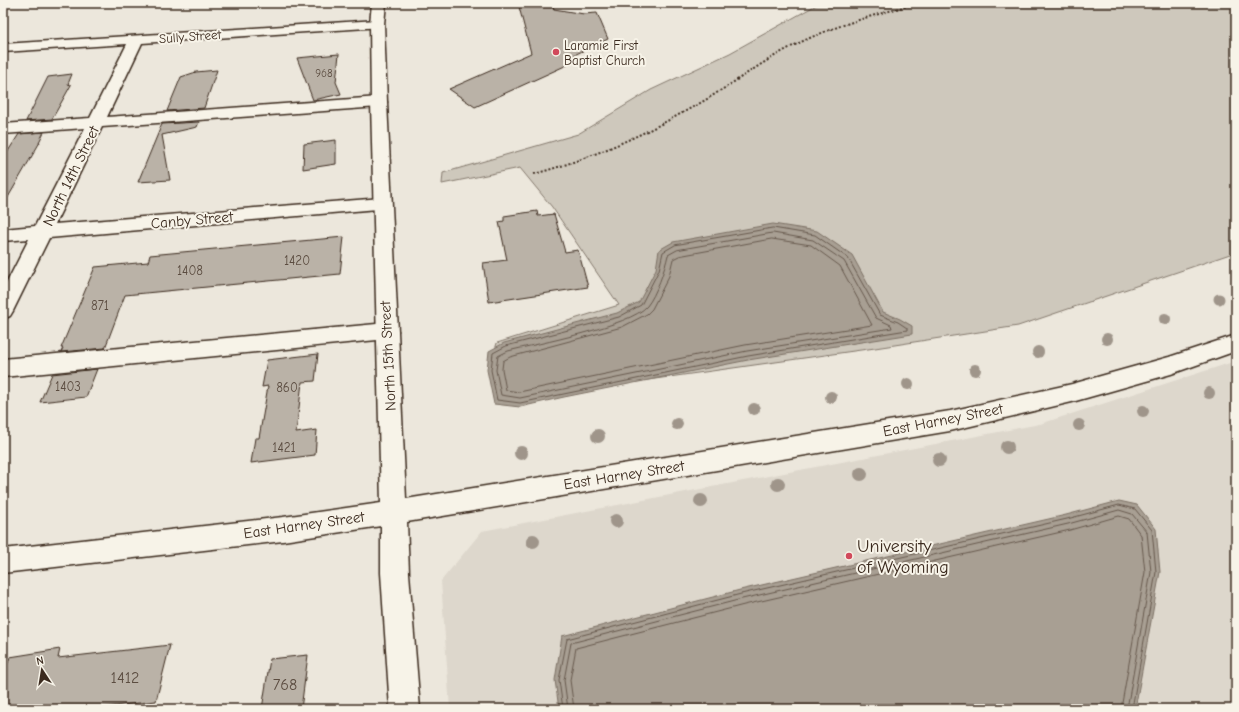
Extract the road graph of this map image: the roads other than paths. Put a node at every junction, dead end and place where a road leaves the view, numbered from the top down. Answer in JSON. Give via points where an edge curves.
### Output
{"nodes":[{"id":1,"x":379,"y":3,"type":"edge"},
{"id":2,"x":377,"y":24,"type":"junction"},
{"id":3,"x":137,"y":40,"type":"junction"},
{"id":4,"x":3,"y":48,"type":"edge"},
{"id":5,"x":379,"y":102,"type":"junction"},
{"id":6,"x":97,"y":123,"type":"junction"},
{"id":7,"x":3,"y":129,"type":"edge"},
{"id":8,"x":382,"y":204,"type":"junction"},
{"id":9,"x":43,"y":232,"type":"junction"},
{"id":10,"x":3,"y":235,"type":"edge"},
{"id":11,"x":3,"y":311,"type":"edge"},
{"id":12,"x":387,"y":331,"type":"junction"},
{"id":13,"x":1236,"y":343,"type":"edge"},
{"id":14,"x":3,"y":368,"type":"edge"},
{"id":15,"x":393,"y":512,"type":"junction"},
{"id":16,"x":3,"y":561,"type":"edge"},
{"id":17,"x":405,"y":709,"type":"edge"}],
"edges":[{"from":1,"to":2,"type":"main road","name":"North 15th Street"},
{"from":2,"to":3,"type":"main road","name":"Sully Street"},
{"from":2,"to":5,"type":"main road","name":"North 15th Street"},
{"from":3,"to":4,"type":"main road","name":"Sully Street"},
{"from":3,"to":6,"type":"main road","name":"North 14th Street"},
{"from":5,"to":6,"type":"main road"},
{"from":5,"to":8,"type":"main road","name":"North 15th Street"},
{"from":6,"to":7,"type":"main road"},
{"from":6,"to":9,"type":"main road","name":"North 14th Street"},
{"from":8,"to":9,"type":"main road","name":"Canby Street"},
{"from":8,"to":12,"type":"main road","name":"North 15th Street"},
{"from":9,"to":10,"type":"main road","name":"Canby Street"},
{"from":9,"to":11,"type":"main road","name":"North 14th Street"},
{"from":12,"to":14,"type":"main road"},
{"from":12,"to":15,"type":"main road","name":"North 15th Street"},
{"from":13,"to":15,"type":"main road","name":"East Harney Street","via":[[1171,365],[1072,393],[950,421]]},
{"from":15,"to":16,"type":"main road","name":"East Harney Street","via":[[283,529]]},
{"from":15,"to":17,"type":"main road","name":"North 15th Street"}]}
